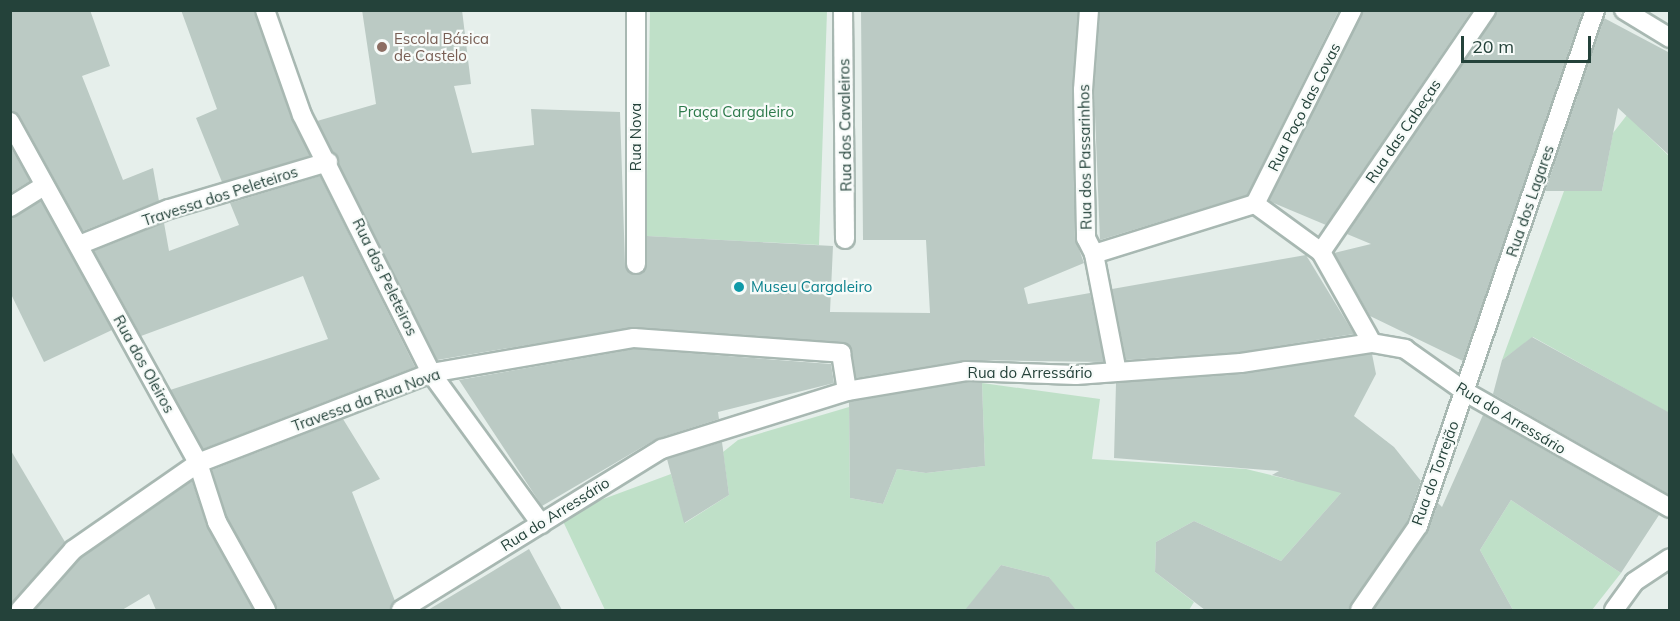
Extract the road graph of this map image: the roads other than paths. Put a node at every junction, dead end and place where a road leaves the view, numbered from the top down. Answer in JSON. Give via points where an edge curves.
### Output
{"nodes":[{"id":1,"x":265,"y":10,"type":"edge"},
{"id":2,"x":636,"y":10,"type":"edge"},
{"id":3,"x":843,"y":10,"type":"edge"},
{"id":4,"x":1089,"y":10,"type":"edge"},
{"id":5,"x":1352,"y":10,"type":"edge"},
{"id":6,"x":1486,"y":10,"type":"edge"},
{"id":7,"x":1595,"y":10,"type":"edge"},
{"id":8,"x":1624,"y":10,"type":"edge"},
{"id":9,"x":1670,"y":38,"type":"edge"},
{"id":10,"x":10,"y":122,"type":"edge"},
{"id":11,"x":327,"y":162,"type":"junction"},
{"id":12,"x":44,"y":186,"type":"junction"},
{"id":13,"x":1255,"y":204,"type":"junction"},
{"id":14,"x":10,"y":207,"type":"edge"},
{"id":15,"x":845,"y":239,"type":"dead end"},
{"id":16,"x":79,"y":245,"type":"junction"},
{"id":17,"x":1321,"y":252,"type":"junction"},
{"id":18,"x":1094,"y":254,"type":"junction"},
{"id":19,"x":636,"y":264,"type":"dead end"},
{"id":20,"x":1372,"y":343,"type":"junction"},
{"id":21,"x":1117,"y":372,"type":"junction"},
{"id":22,"x":432,"y":373,"type":"junction"},
{"id":23,"x":847,"y":391,"type":"junction"},
{"id":24,"x":1464,"y":391,"type":"junction"},
{"id":25,"x":198,"y":463,"type":"junction"},
{"id":26,"x":1670,"y":508,"type":"edge"},
{"id":27,"x":541,"y":524,"type":"junction"},
{"id":28,"x":1670,"y":558,"type":"edge"},
{"id":29,"x":20,"y":610,"type":"edge"},
{"id":30,"x":266,"y":610,"type":"edge"},
{"id":31,"x":401,"y":610,"type":"edge"},
{"id":32,"x":1360,"y":610,"type":"edge"},
{"id":33,"x":1614,"y":610,"type":"edge"}],
"edges":[{"from":1,"to":11,"type":"street","name":"Rua dos Peleteiros","via":[[302,115]]},
{"from":2,"to":19,"type":"street","name":"Rua Nova"},
{"from":3,"to":15,"type":"street","name":"Rua dos Cavaleiros"},
{"from":4,"to":18,"type":"street","name":"Rua dos Passarinhos","via":[[1082,175],[1086,238]]},
{"from":5,"to":13,"type":"street","name":"Rua Poço das Covas"},
{"from":6,"to":17,"type":"street","name":"Rua das Cabeças"},
{"from":7,"to":24,"type":"street","name":"Rua dos Lagares"},
{"from":8,"to":9,"type":"street"},
{"from":10,"to":12,"type":"street","name":"Rua dos Oleiros"},
{"from":11,"to":16,"type":"street","name":"Travessa dos Peleteiros","via":[[169,209]]},
{"from":11,"to":22,"type":"street","name":"Rua dos Peleteiros"},
{"from":12,"to":14,"type":"street"},
{"from":12,"to":16,"type":"street","name":"Rua dos Oleiros"},
{"from":13,"to":17,"type":"street"},
{"from":13,"to":18,"type":"street"},
{"from":16,"to":25,"type":"street","name":"Rua dos Oleiros"},
{"from":17,"to":20,"type":"street"},
{"from":18,"to":21,"type":"street","name":"Rua dos Passarinhos"},
{"from":20,"to":21,"type":"street","name":"Rua do Arressário","via":[[1241,363]]},
{"from":20,"to":24,"type":"street","name":"Rua do Arressário","via":[[1405,349]]},
{"from":21,"to":23,"type":"street","name":"Rua do Arressário","via":[[966,371]]},
{"from":22,"to":23,"type":"street","name":"Travessa da Rua Nova","via":[[634,338],[841,353]]},
{"from":22,"to":25,"type":"street","name":"Travessa da Rua Nova"},
{"from":22,"to":27,"type":"street","name":"Rua dos Peleteiros"},
{"from":23,"to":27,"type":"street","name":"Rua do Arressário","via":[[662,449]]},
{"from":24,"to":26,"type":"street","name":"Rua do Arressário"},
{"from":24,"to":32,"type":"street","name":"Rua do Torrejão","via":[[1418,526]]},
{"from":25,"to":29,"type":"street","name":"Travessa da Rua Nova","via":[[74,550]]},
{"from":25,"to":30,"type":"street","name":"Rua dos Oleiros","via":[[218,522]]},
{"from":27,"to":31,"type":"street","name":"Rua do Arressário"},
{"from":28,"to":33,"type":"street","via":[[1634,582]]}]}
